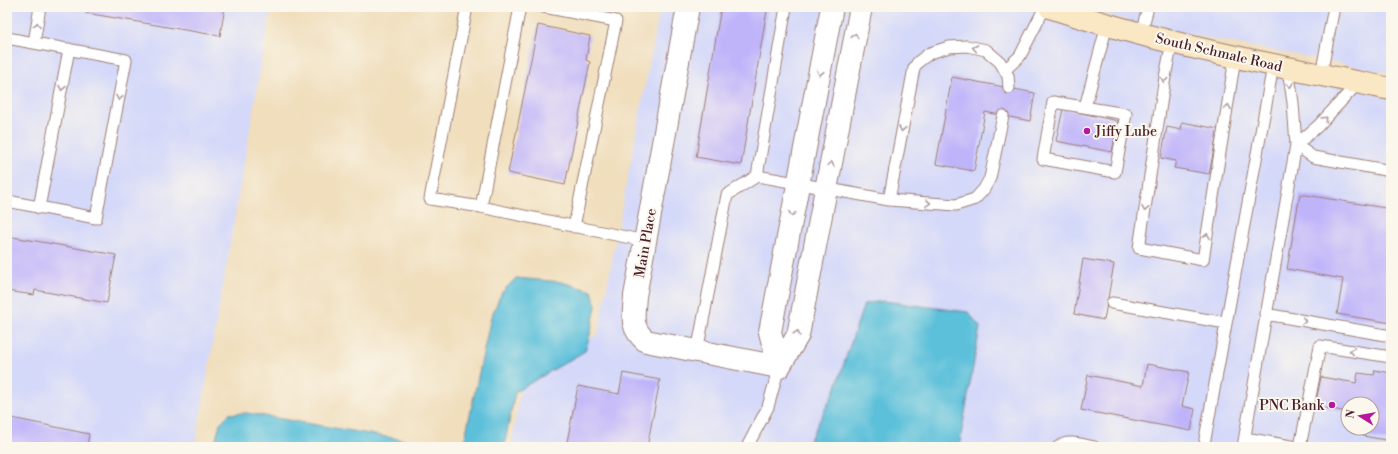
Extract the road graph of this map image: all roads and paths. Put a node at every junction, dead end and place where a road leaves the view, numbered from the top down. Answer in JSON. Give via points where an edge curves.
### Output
{"nodes":[{"id":1,"x":40,"y":7,"type":"edge"},
{"id":2,"x":467,"y":7,"type":"edge"},
{"id":3,"x":520,"y":7,"type":"edge"},
{"id":4,"x":544,"y":7,"type":"edge"},
{"id":5,"x":688,"y":7,"type":"edge"},
{"id":6,"x":786,"y":7,"type":"edge"},
{"id":7,"x":832,"y":7,"type":"edge"},
{"id":8,"x":861,"y":7,"type":"edge"},
{"id":9,"x":1045,"y":7,"type":"edge"},
{"id":10,"x":1050,"y":7,"type":"edge"},
{"id":11,"x":1148,"y":7,"type":"edge"},
{"id":12,"x":1334,"y":7,"type":"edge"},
{"id":13,"x":1107,"y":25,"type":"junction"},
{"id":14,"x":1142,"y":34,"type":"junction"},
{"id":15,"x":7,"y":38,"type":"edge"},
{"id":16,"x":1172,"y":42,"type":"junction"},
{"id":17,"x":34,"y":43,"type":"junction"},
{"id":18,"x":69,"y":50,"type":"junction"},
{"id":19,"x":1235,"y":58,"type":"junction"},
{"id":20,"x":1280,"y":67,"type":"junction"},
{"id":21,"x":1005,"y":70,"type":"junction"},
{"id":22,"x":1321,"y":75,"type":"junction"},
{"id":23,"x":1359,"y":82,"type":"junction"},
{"id":24,"x":1009,"y":88,"type":"dead end"},
{"id":25,"x":1391,"y":89,"type":"edge"},
{"id":26,"x":1085,"y":107,"type":"junction"},
{"id":27,"x":1003,"y":116,"type":"dead end"},
{"id":28,"x":1296,"y":145,"type":"junction"},
{"id":29,"x":1391,"y":171,"type":"edge"},
{"id":30,"x":758,"y":176,"type":"junction"},
{"id":31,"x":798,"y":183,"type":"junction"},
{"id":32,"x":827,"y":188,"type":"junction"},
{"id":33,"x":889,"y":200,"type":"junction"},
{"id":34,"x":7,"y":202,"type":"edge"},
{"id":35,"x":481,"y":207,"type":"junction"},
{"id":36,"x":39,"y":208,"type":"junction"},
{"id":37,"x":574,"y":227,"type":"junction"},
{"id":38,"x":645,"y":241,"type":"junction"},
{"id":39,"x":1112,"y":303,"type":"dead end"},
{"id":40,"x":1265,"y":314,"type":"junction"},
{"id":41,"x":1226,"y":323,"type":"junction"},
{"id":42,"x":1391,"y":336,"type":"edge"},
{"id":43,"x":697,"y":352,"type":"junction"},
{"id":44,"x":1391,"y":357,"type":"edge"},
{"id":45,"x":779,"y":367,"type":"junction"},
{"id":46,"x":1205,"y":439,"type":"dead end"},
{"id":47,"x":1244,"y":442,"type":"edge"},
{"id":48,"x":747,"y":447,"type":"edge"},
{"id":49,"x":1058,"y":447,"type":"edge"},
{"id":50,"x":1094,"y":447,"type":"edge"},
{"id":51,"x":1296,"y":447,"type":"edge"},
{"id":52,"x":1300,"y":447,"type":"edge"}],
"edges":[{"from":17,"to":1,"type":"lane","one_way":true},
{"from":2,"to":35,"type":"lane","via":[[430,199]]},
{"from":3,"to":35,"type":"lane"},
{"from":4,"to":37,"type":"lane","via":[[616,21]]},
{"from":5,"to":38,"type":"street","name":"Main Place"},
{"from":6,"to":30,"type":"lane"},
{"from":7,"to":31,"type":"street","one_way":true},
{"from":32,"to":8,"type":"street","one_way":true},
{"from":9,"to":21,"type":"lane","via":[[1020,56]]},
{"from":10,"to":13,"type":"main road","name":"South Schmale Road"},
{"from":11,"to":14,"type":"lane"},
{"from":12,"to":22,"type":"lane"},
{"from":13,"to":14,"type":"main road","name":"South Schmale Road"},
{"from":13,"to":26,"type":"lane"},
{"from":14,"to":16,"type":"main road","name":"South Schmale Road"},
{"from":15,"to":17,"type":"lane"},
{"from":16,"to":19,"type":"main road","name":"South Schmale Road"},
{"from":16,"to":19,"type":"lane","one_way":true,"via":[[1139,248],[1203,260]]},
{"from":17,"to":18,"type":"lane"},
{"from":18,"to":36,"type":"lane","one_way":true},
{"from":18,"to":36,"type":"lane","one_way":true,"via":[[126,60],[96,218]]},
{"from":19,"to":20,"type":"main road","name":"South Schmale Road"},
{"from":20,"to":22,"type":"main road","name":"South Schmale Road"},
{"from":20,"to":28,"type":"lane","one_way":true,"via":[[1293,103]]},
{"from":20,"to":41,"type":"lane"},
{"from":21,"to":24,"type":"lane"},
{"from":21,"to":33,"type":"lane","one_way":true,"via":[[986,50],[967,46],[949,47],[930,53],[918,62],[914,68]]},
{"from":22,"to":23,"type":"main road","name":"South Schmale Road"},
{"from":23,"to":25,"type":"main road","name":"South Schmale Road"},
{"from":28,"to":23,"type":"lane","one_way":true,"via":[[1318,126]]},
{"from":26,"to":26,"type":"lane","via":[[1054,102],[1042,159],[1115,172],[1126,114]]},
{"from":33,"to":27,"type":"lane","one_way":true,"via":[[956,205],[974,199],[990,178]]},
{"from":28,"to":29,"type":"lane","via":[[1313,157]]},
{"from":28,"to":40,"type":"lane"},
{"from":30,"to":31,"type":"lane"},
{"from":30,"to":43,"type":"lane","via":[[727,195]]},
{"from":31,"to":32,"type":"lane"},
{"from":31,"to":45,"type":"street","one_way":true,"via":[[770,332]]},
{"from":32,"to":33,"type":"lane"},
{"from":45,"to":32,"type":"street","one_way":true,"via":[[798,335]]},
{"from":34,"to":36,"type":"lane"},
{"from":35,"to":37,"type":"lane"},
{"from":37,"to":38,"type":"lane"},
{"from":38,"to":43,"type":"street","name":"Main Place","via":[[635,296],[634,323],[639,335],[646,341]]},
{"from":39,"to":41,"type":"lane"},
{"from":40,"to":42,"type":"lane","one_way":true},
{"from":40,"to":47,"type":"lane"},
{"from":41,"to":46,"type":"lane"},
{"from":43,"to":45,"type":"street","name":"Main Place"},
{"from":44,"to":52,"type":"lane","one_way":true,"via":[[1320,346]]},
{"from":45,"to":48,"type":"lane","via":[[768,407]]},
{"from":47,"to":51,"type":"lane"},
{"from":49,"to":50,"type":"lane","via":[[1061,444],[1072,443]]}]}
